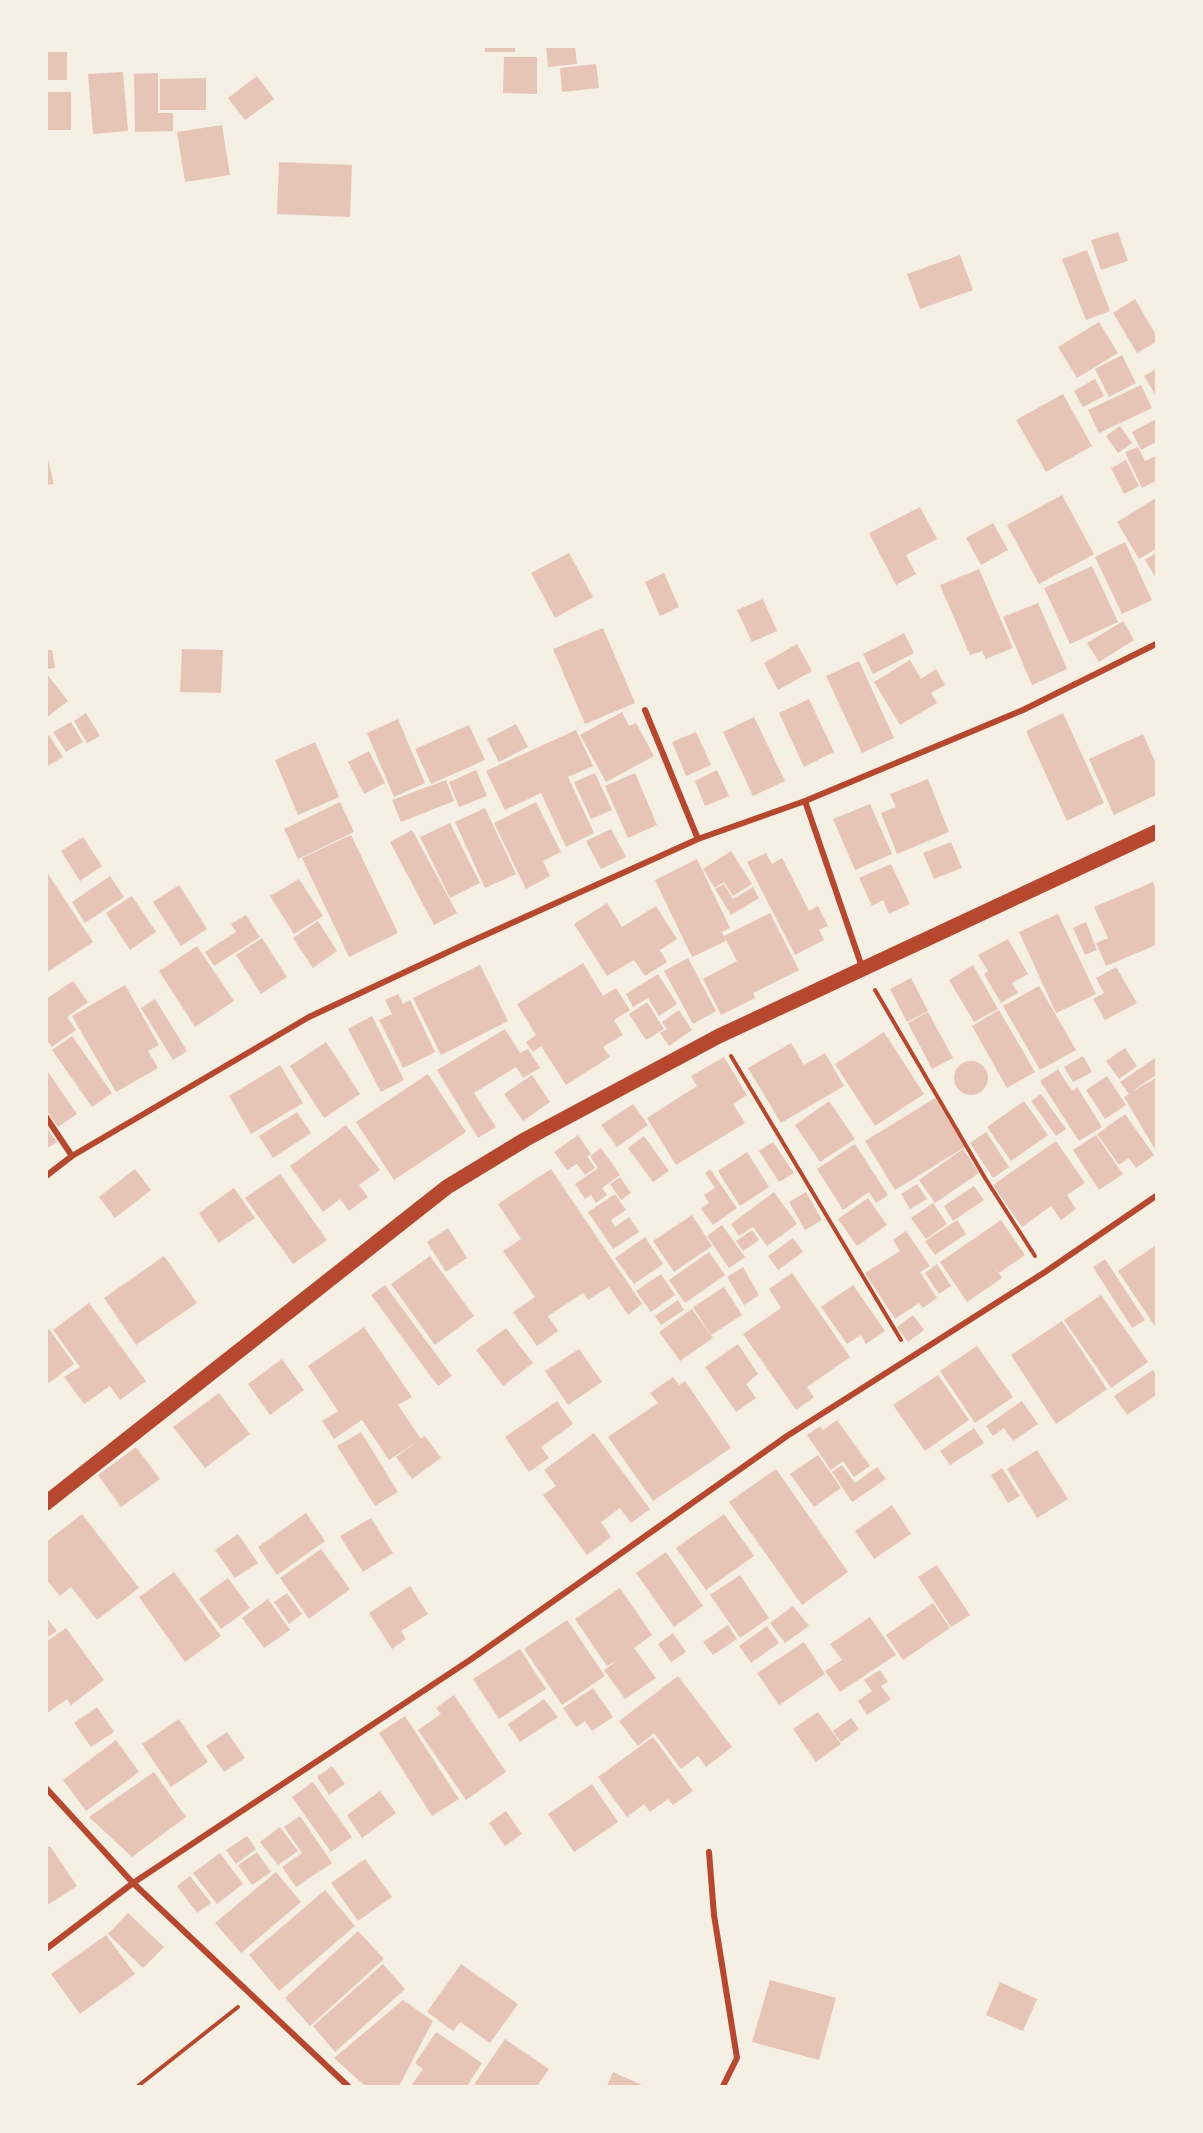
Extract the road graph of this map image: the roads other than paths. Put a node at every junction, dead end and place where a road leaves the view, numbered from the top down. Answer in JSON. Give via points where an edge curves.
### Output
{"nodes":[{"id":1,"x":1156,"y":644,"type":"edge"},
{"id":2,"x":645,"y":710,"type":"dead end"},
{"id":3,"x":805,"y":801,"type":"junction"},
{"id":4,"x":1156,"y":832,"type":"edge"},
{"id":5,"x":698,"y":839,"type":"junction"},
{"id":6,"x":862,"y":968,"type":"junction"},
{"id":7,"x":46,"y":1118,"type":"edge"},
{"id":8,"x":72,"y":1156,"type":"junction"},
{"id":9,"x":46,"y":1176,"type":"edge"},
{"id":10,"x":1156,"y":1196,"type":"edge"},
{"id":11,"x":46,"y":1503,"type":"edge"},
{"id":12,"x":46,"y":1788,"type":"edge"},
{"id":13,"x":709,"y":1852,"type":"dead end"},
{"id":14,"x":132,"y":1883,"type":"junction"},
{"id":15,"x":46,"y":1948,"type":"edge"},
{"id":16,"x":348,"y":2086,"type":"edge"},
{"id":17,"x":723,"y":2086,"type":"edge"}],
"edges":[{"from":1,"to":3,"type":"street","via":[[1023,710]]},
{"from":2,"to":5,"type":"street"},
{"from":3,"to":5,"type":"street"},
{"from":3,"to":6,"type":"street"},
{"from":4,"to":6,"type":"main road"},
{"from":5,"to":8,"type":"street","via":[[309,1017]]},
{"from":6,"to":11,"type":"main road","via":[[719,1036],[526,1139],[447,1187]]},
{"from":7,"to":8,"type":"street"},
{"from":8,"to":9,"type":"street"},
{"from":10,"to":14,"type":"street","via":[[1046,1272],[787,1436],[470,1660]]},
{"from":12,"to":14,"type":"street"},
{"from":13,"to":17,"type":"street","via":[[714,1915],[737,2058]]},
{"from":14,"to":15,"type":"street"},
{"from":14,"to":16,"type":"street"}]}
